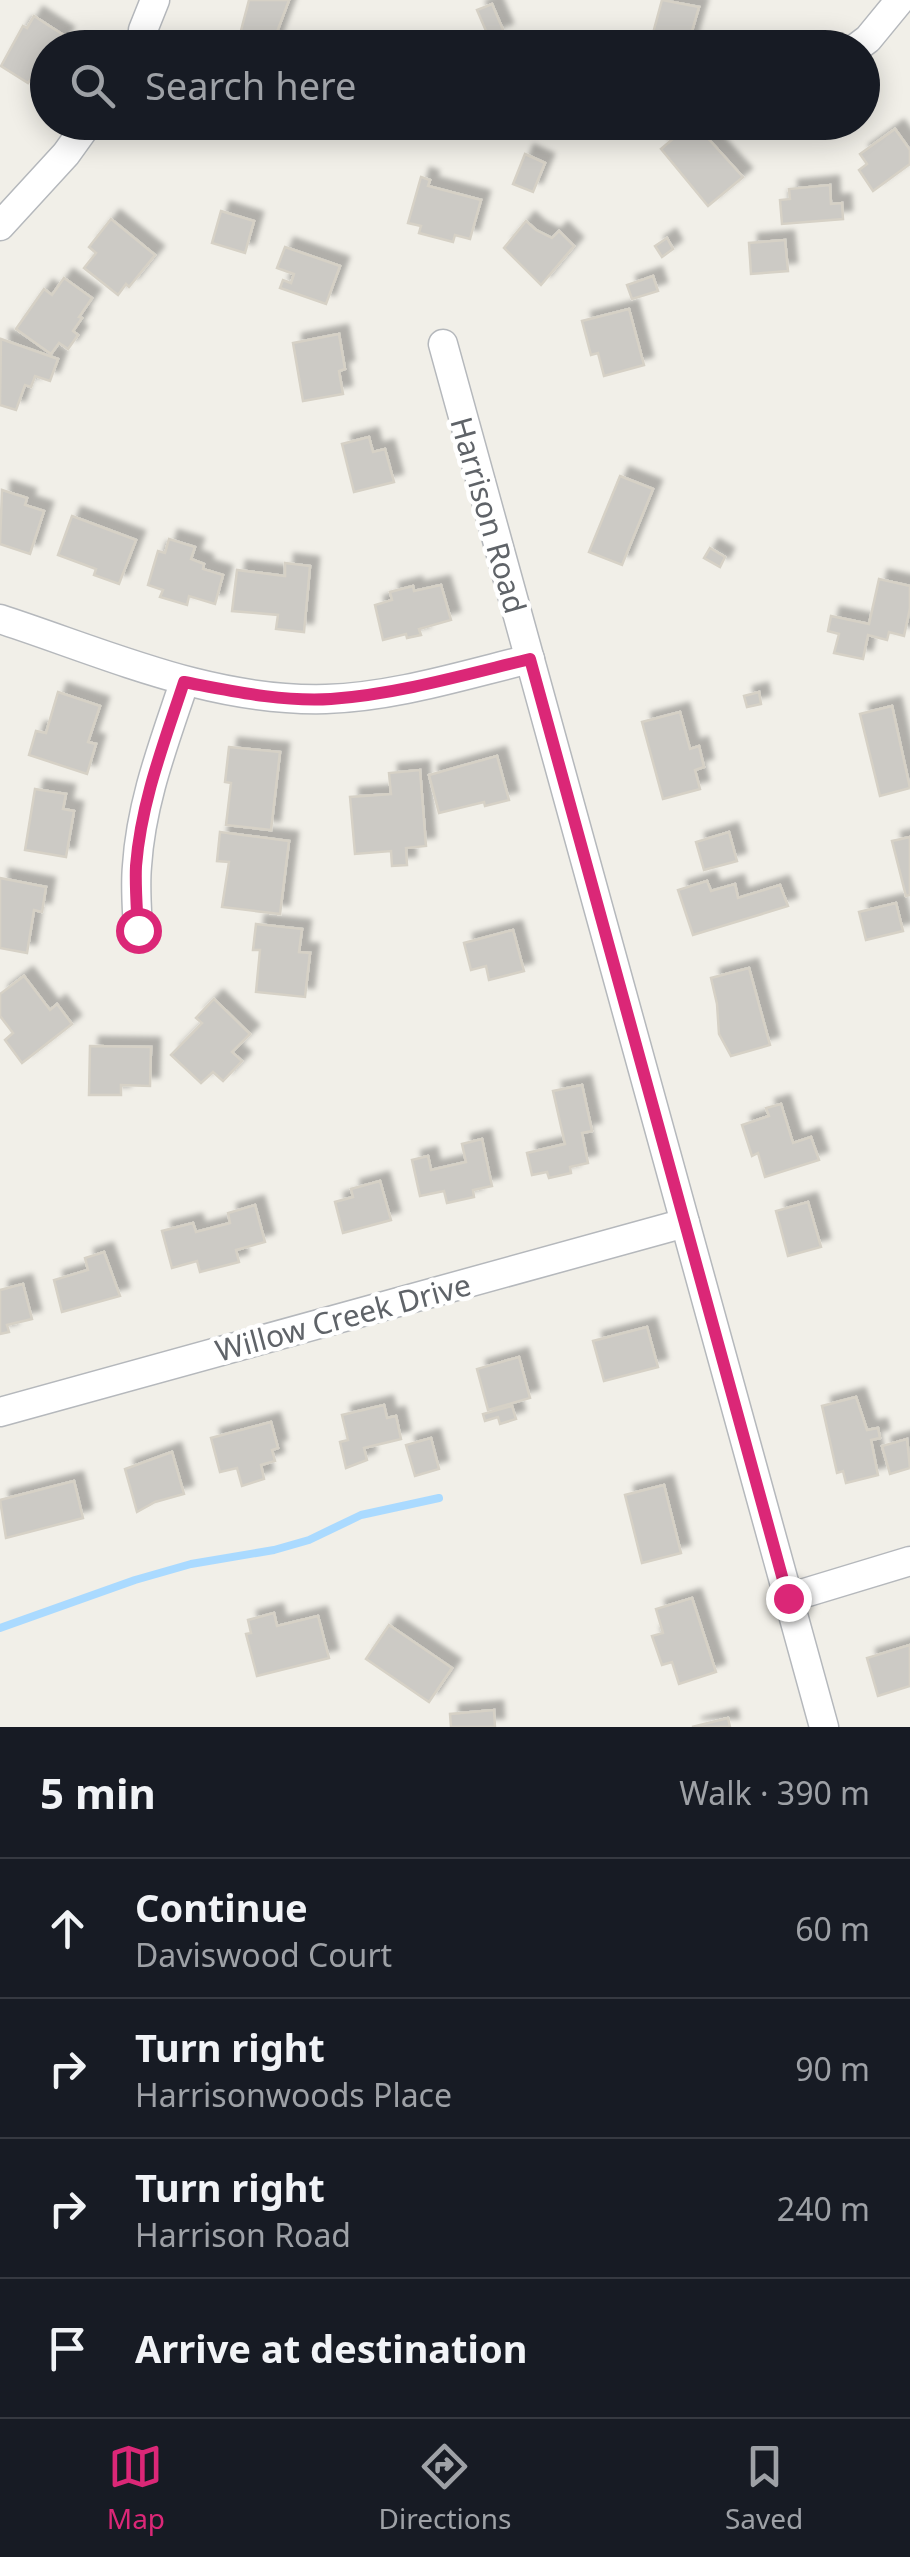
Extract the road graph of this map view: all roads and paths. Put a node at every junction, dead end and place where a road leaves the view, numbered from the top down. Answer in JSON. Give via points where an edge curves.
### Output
{"nodes":[{"id":1,"x":155,"y":0,"type":"edge"},
{"id":2,"x":900,"y":0,"type":"edge"},
{"id":3,"x":143,"y":30,"type":"dead end"},
{"id":4,"x":875,"y":30,"type":"edge"},
{"id":5,"x":76,"y":140,"type":"edge"},
{"id":6,"x":0,"y":226,"type":"edge"},
{"id":7,"x":443,"y":344,"type":"dead end"},
{"id":8,"x":0,"y":619,"type":"edge"},
{"id":9,"x":530,"y":659,"type":"junction"},
{"id":10,"x":184,"y":682,"type":"junction"},
{"id":11,"x":138,"y":930,"type":"dead end"},
{"id":12,"x":686,"y":1223,"type":"junction"},
{"id":13,"x":0,"y":1412,"type":"edge"},
{"id":14,"x":910,"y":1562,"type":"edge"},
{"id":15,"x":788,"y":1598,"type":"junction"},
{"id":16,"x":824,"y":1727,"type":"edge"}],
"edges":[{"from":1,"to":3,"type":"street"},
{"from":2,"to":4,"type":"street"},
{"from":5,"to":6,"type":"street"},
{"from":7,"to":9,"type":"street","name":"Harrison Road"},
{"from":8,"to":10,"type":"street"},
{"from":9,"to":10,"type":"street","via":[[328,699]]},
{"from":9,"to":12,"type":"street","name":"Harrison Road"},
{"from":10,"to":11,"type":"street","via":[[140,830]]},
{"from":12,"to":13,"type":"street","name":"Willow Creek Drive"},
{"from":12,"to":15,"type":"street","name":"Harrison Road"},
{"from":14,"to":15,"type":"street"},
{"from":15,"to":16,"type":"street","name":"Harrison Road"}]}
